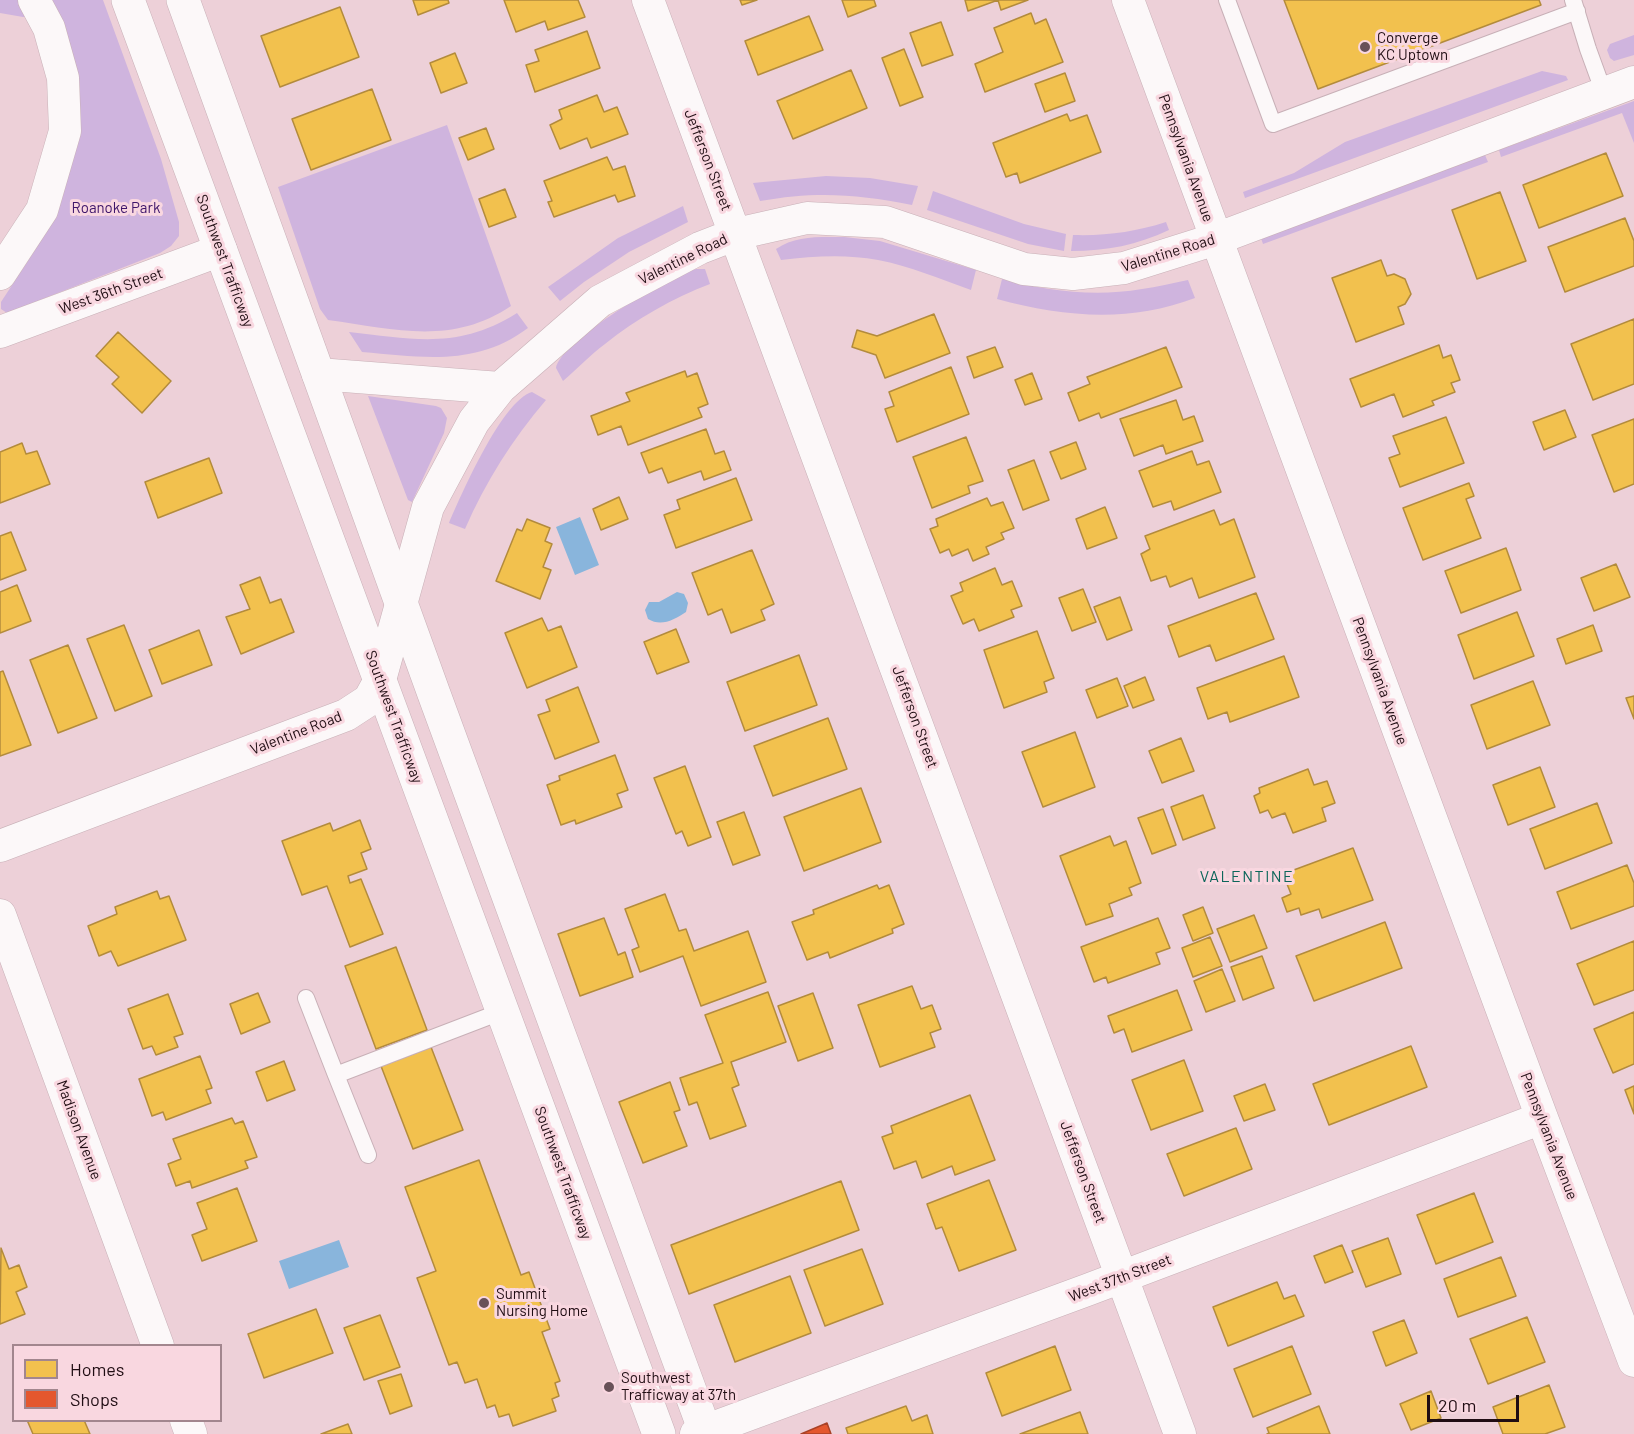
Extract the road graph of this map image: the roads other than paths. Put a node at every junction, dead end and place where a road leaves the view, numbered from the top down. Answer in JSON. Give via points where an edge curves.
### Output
{"nodes":[{"id":1,"x":34,"y":0,"type":"edge"},
{"id":2,"x":128,"y":0,"type":"edge"},
{"id":3,"x":183,"y":0,"type":"edge"},
{"id":4,"x":648,"y":0,"type":"edge"},
{"id":5,"x":1128,"y":0,"type":"edge"},
{"id":6,"x":1227,"y":0,"type":"edge"},
{"id":7,"x":1575,"y":6,"type":"edge"},
{"id":8,"x":1634,"y":82,"type":"edge"},
{"id":9,"x":1604,"y":93,"type":"junction"},
{"id":10,"x":736,"y":234,"type":"junction"},
{"id":11,"x":1216,"y":239,"type":"junction"},
{"id":12,"x":221,"y":250,"type":"junction"},
{"id":13,"x":0,"y":274,"type":"edge"},
{"id":14,"x":0,"y":332,"type":"edge"},
{"id":15,"x":318,"y":374,"type":"junction"},
{"id":16,"x":500,"y":388,"type":"junction"},
{"id":17,"x":402,"y":605,"type":"junction"},
{"id":18,"x":380,"y":680,"type":"junction"},
{"id":19,"x":0,"y":846,"type":"edge"},
{"id":20,"x":0,"y":860,"type":"edge"},
{"id":21,"x":0,"y":915,"type":"edge"},
{"id":22,"x":306,"y":998,"type":"dead end"},
{"id":23,"x":503,"y":1011,"type":"junction"},
{"id":24,"x":336,"y":1075,"type":"junction"},
{"id":25,"x":1542,"y":1118,"type":"junction"},
{"id":26,"x":368,"y":1155,"type":"dead end"},
{"id":27,"x":1122,"y":1277,"type":"junction"},
{"id":28,"x":157,"y":1344,"type":"edge"},
{"id":29,"x":1634,"y":1361,"type":"edge"},
{"id":30,"x":702,"y":1433,"type":"edge"},
{"id":31,"x":660,"y":1434,"type":"edge"},
{"id":32,"x":1180,"y":1434,"type":"edge"}],
"edges":[{"from":1,"to":13,"type":"street","via":[[49,28],[63,78],[65,131],[42,210]]},
{"from":2,"to":12,"type":"main road","name":"Southwest Trafficway"},
{"from":3,"to":15,"type":"main road"},
{"from":4,"to":10,"type":"street","name":"Jefferson Street"},
{"from":5,"to":11,"type":"street","name":"Pennsylvania Avenue"},
{"from":6,"to":7,"type":"lane","via":[[1273,124]]},
{"from":7,"to":9,"type":"lane"},
{"from":8,"to":9,"type":"street","name":"Valentine Road"},
{"from":9,"to":11,"type":"street","name":"Valentine Road"},
{"from":10,"to":11,"type":"street","name":"Valentine Road","via":[[807,218],[885,222],[1024,269],[1073,274],[1124,268]]},
{"from":10,"to":16,"type":"street","name":"Valentine Road","via":[[700,248],[600,301]]},
{"from":10,"to":27,"type":"street","name":"Jefferson Street"},
{"from":11,"to":25,"type":"street","name":"Pennsylvania Avenue"},
{"from":12,"to":14,"type":"street","name":"West 36th Street"},
{"from":12,"to":18,"type":"main road","name":"Southwest Trafficway"},
{"from":15,"to":16,"type":"street"},
{"from":15,"to":17,"type":"main road"},
{"from":16,"to":17,"type":"street","name":"Valentine Road","via":[[474,421],[428,507]]},
{"from":17,"to":18,"type":"street","name":"Valentine Road"},
{"from":17,"to":30,"type":"main road"},
{"from":18,"to":19,"type":"street","name":"Valentine Road","via":[[369,700],[346,715]]},
{"from":18,"to":23,"type":"main road","name":"Southwest Trafficway"},
{"from":19,"to":20,"type":"street","name":"Valentine Road"},
{"from":21,"to":28,"type":"street","name":"Madison Avenue"},
{"from":22,"to":24,"type":"lane"},
{"from":23,"to":24,"type":"lane"},
{"from":23,"to":31,"type":"main road","name":"Southwest Trafficway"},
{"from":24,"to":26,"type":"lane"},
{"from":25,"to":27,"type":"street","name":"West 37th Street"},
{"from":25,"to":29,"type":"street","name":"Pennsylvania Avenue"},
{"from":27,"to":30,"type":"street","name":"West 37th Street"},
{"from":27,"to":32,"type":"street","name":"Jefferson Street"}]}
